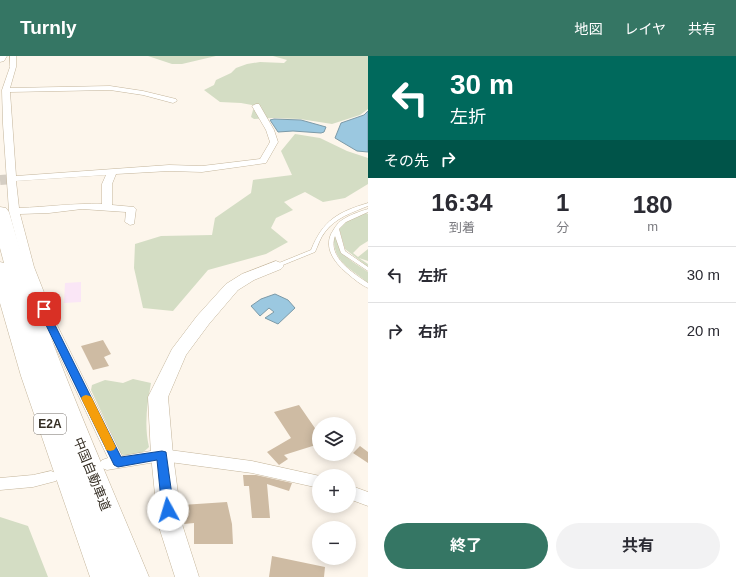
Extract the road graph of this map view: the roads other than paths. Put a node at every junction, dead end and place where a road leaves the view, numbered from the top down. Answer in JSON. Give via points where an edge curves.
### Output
{"nodes":[{"id":1,"x":6,"y":56,"type":"edge"},
{"id":2,"x":9,"y":56,"type":"edge"},
{"id":3,"x":12,"y":56,"type":"edge"},
{"id":4,"x":6,"y":90,"type":"junction"},
{"id":5,"x":173,"y":101,"type":"dead end"},
{"id":6,"x":256,"y":106,"type":"dead end"},
{"id":7,"x":112,"y":172,"type":"junction"},
{"id":8,"x":12,"y":179,"type":"junction"},
{"id":9,"x":368,"y":204,"type":"edge"},
{"id":10,"x":361,"y":207,"type":"junction"},
{"id":11,"x":107,"y":208,"type":"junction"},
{"id":12,"x":368,"y":210,"type":"edge"},
{"id":13,"x":7,"y":212,"type":"edge"},
{"id":14,"x":130,"y":222,"type":"dead end"},
{"id":15,"x":336,"y":229,"type":"junction"},
{"id":16,"x":276,"y":266,"type":"joint"},
{"id":17,"x":0,"y":268,"type":"edge"},
{"id":18,"x":368,"y":269,"type":"edge"},
{"id":19,"x":368,"y":286,"type":"edge"},
{"id":20,"x":162,"y":455,"type":"junction"},
{"id":21,"x":51,"y":477,"type":"dead end"},
{"id":22,"x":312,"y":480,"type":"edge"},
{"id":23,"x":0,"y":484,"type":"edge"},
{"id":24,"x":356,"y":495,"type":"edge"},
{"id":25,"x":368,"y":499,"type":"edge"},
{"id":26,"x":106,"y":577,"type":"edge"},
{"id":27,"x":133,"y":577,"type":"edge"},
{"id":28,"x":187,"y":577,"type":"edge"}],
"edges":[{"from":1,"to":2,"type":"street"},
{"from":3,"to":4,"type":"street","via":[[13,67]]},
{"from":4,"to":5,"type":"street","via":[[110,88]]},
{"from":4,"to":8,"type":"street"},
{"from":6,"to":7,"type":"street","via":[[274,142],[263,161],[202,169],[169,168]]},
{"from":7,"to":8,"type":"street"},
{"from":7,"to":11,"type":"street","via":[[107,184]]},
{"from":8,"to":13,"type":"street"},
{"from":9,"to":10,"type":"lane"},
{"from":10,"to":12,"type":"lane"},
{"from":10,"to":16,"type":"lane","via":[[331,220],[318,235],[313,250]]},
{"from":11,"to":13,"type":"street","via":[[82,206]]},
{"from":11,"to":14,"type":"street","via":[[131,209]]},
{"from":12,"to":15,"type":"lane","via":[[344,221]]},
{"from":13,"to":20,"type":"street","via":[[50,323],[113,463]]},
{"from":13,"to":27,"type":"highway","name":"中国自動車道","number":"E2A","via":[[9,250],[51,371]]},
{"from":15,"to":18,"type":"lane","via":[[343,252]]},
{"from":15,"to":19,"type":"lane","via":[[330,243],[334,254],[340,264]]},
{"from":16,"to":20,"type":"street","via":[[248,277],[232,287],[178,353],[158,397]]},
{"from":17,"to":26,"type":"highway","name":"中国自動車道","number":"E2A","via":[[33,376]]},
{"from":20,"to":22,"type":"street","via":[[252,467]]},
{"from":20,"to":28,"type":"street","via":[[170,524]]},
{"from":21,"to":23,"type":"street"},
{"from":24,"to":25,"type":"street"}]}
